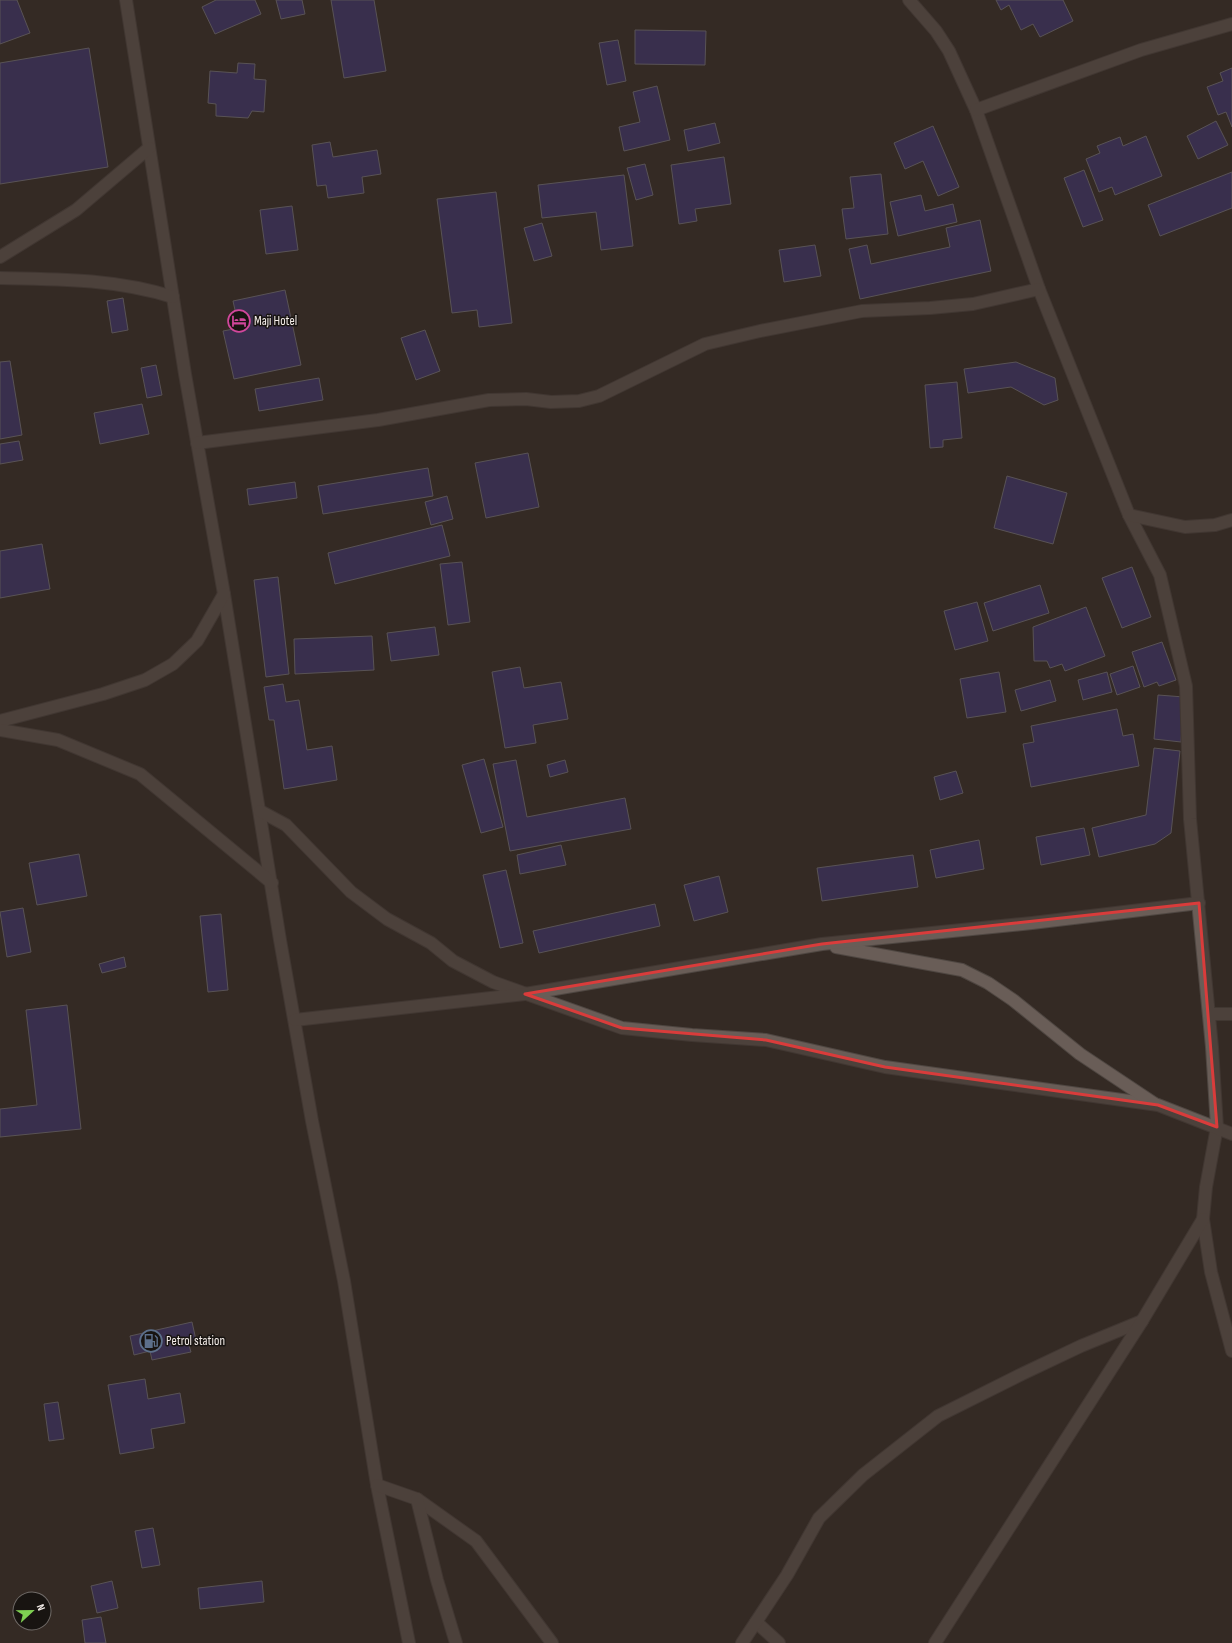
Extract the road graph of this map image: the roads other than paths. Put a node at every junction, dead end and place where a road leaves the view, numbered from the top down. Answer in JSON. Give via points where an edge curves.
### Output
{"nodes":[{"id":1,"x":126,"y":0,"type":"edge"},
{"id":2,"x":908,"y":0,"type":"edge"},
{"id":3,"x":1232,"y":24,"type":"edge"},
{"id":4,"x":976,"y":110,"type":"junction"},
{"id":5,"x":149,"y":148,"type":"junction"},
{"id":6,"x":0,"y":257,"type":"edge"},
{"id":7,"x":0,"y":278,"type":"edge"},
{"id":8,"x":1039,"y":289,"type":"junction"},
{"id":9,"x":173,"y":297,"type":"junction"},
{"id":10,"x":197,"y":443,"type":"junction"},
{"id":11,"x":1129,"y":515,"type":"junction"},
{"id":12,"x":1232,"y":520,"type":"edge"},
{"id":13,"x":224,"y":594,"type":"junction"},
{"id":14,"x":0,"y":721,"type":"edge"},
{"id":15,"x":0,"y":730,"type":"edge"},
{"id":16,"x":260,"y":811,"type":"junction"},
{"id":17,"x":272,"y":883,"type":"junction"},
{"id":18,"x":1199,"y":904,"type":"junction"},
{"id":19,"x":822,"y":944,"type":"junction"},
{"id":20,"x":525,"y":994,"type":"junction"},
{"id":21,"x":1209,"y":1014,"type":"junction"},
{"id":22,"x":1232,"y":1014,"type":"edge"},
{"id":23,"x":295,"y":1020,"type":"junction"},
{"id":24,"x":1158,"y":1105,"type":"junction"},
{"id":25,"x":1216,"y":1127,"type":"junction"},
{"id":26,"x":1232,"y":1134,"type":"edge"},
{"id":27,"x":1204,"y":1219,"type":"junction"},
{"id":28,"x":1142,"y":1321,"type":"junction"},
{"id":29,"x":1232,"y":1351,"type":"edge"},
{"id":30,"x":377,"y":1485,"type":"junction"},
{"id":31,"x":416,"y":1499,"type":"junction"},
{"id":32,"x":756,"y":1622,"type":"junction"},
{"id":33,"x":409,"y":1643,"type":"edge"},
{"id":34,"x":456,"y":1643,"type":"edge"},
{"id":35,"x":552,"y":1643,"type":"edge"},
{"id":36,"x":742,"y":1643,"type":"edge"},
{"id":37,"x":779,"y":1643,"type":"edge"},
{"id":38,"x":935,"y":1643,"type":"edge"}],
"edges":[{"from":1,"to":5,"type":"street"},
{"from":2,"to":4,"type":"street","via":[[936,30],[949,51]]},
{"from":3,"to":4,"type":"street","via":[[1141,50]]},
{"from":4,"to":8,"type":"street"},
{"from":5,"to":6,"type":"street","via":[[76,210]]},
{"from":5,"to":9,"type":"street"},
{"from":7,"to":9,"type":"street","via":[[91,281],[147,288]]},
{"from":8,"to":10,"type":"street","via":[[973,304],[862,311],[705,344],[599,396],[579,401],[489,400],[378,420]]},
{"from":8,"to":11,"type":"street"},
{"from":9,"to":10,"type":"street"},
{"from":10,"to":13,"type":"street"},
{"from":11,"to":12,"type":"street","via":[[1185,527]]},
{"from":11,"to":18,"type":"street","via":[[1160,575],[1186,686],[1190,819]]},
{"from":13,"to":14,"type":"street","via":[[197,641],[168,667],[145,680],[104,694]]},
{"from":13,"to":16,"type":"street"},
{"from":15,"to":17,"type":"street","via":[[58,740],[140,774]]},
{"from":16,"to":17,"type":"street"},
{"from":16,"to":20,"type":"street","via":[[286,826],[351,892],[386,919],[430,943],[452,961],[493,982]]},
{"from":17,"to":23,"type":"street"},
{"from":18,"to":19,"type":"street"},
{"from":18,"to":21,"type":"street"},
{"from":19,"to":20,"type":"street"},
{"from":19,"to":24,"type":"street","via":[[962,970],[1007,996],[1080,1054]]},
{"from":20,"to":23,"type":"street"},
{"from":20,"to":24,"type":"street","via":[[622,1028],[766,1040],[885,1067]]},
{"from":21,"to":22,"type":"street"},
{"from":21,"to":25,"type":"street"},
{"from":23,"to":30,"type":"street","via":[[344,1281]]},
{"from":24,"to":25,"type":"street"},
{"from":25,"to":26,"type":"street"},
{"from":25,"to":27,"type":"street","via":[[1206,1187]]},
{"from":27,"to":28,"type":"street"},
{"from":27,"to":29,"type":"street","via":[[1211,1272]]},
{"from":28,"to":32,"type":"street","via":[[1081,1346],[938,1416],[862,1475],[819,1518],[787,1575]]},
{"from":28,"to":38,"type":"street"},
{"from":30,"to":31,"type":"street"},
{"from":30,"to":33,"type":"street"},
{"from":31,"to":34,"type":"street"},
{"from":31,"to":35,"type":"street","via":[[476,1541]]},
{"from":32,"to":36,"type":"street"},
{"from":32,"to":37,"type":"street"}]}
